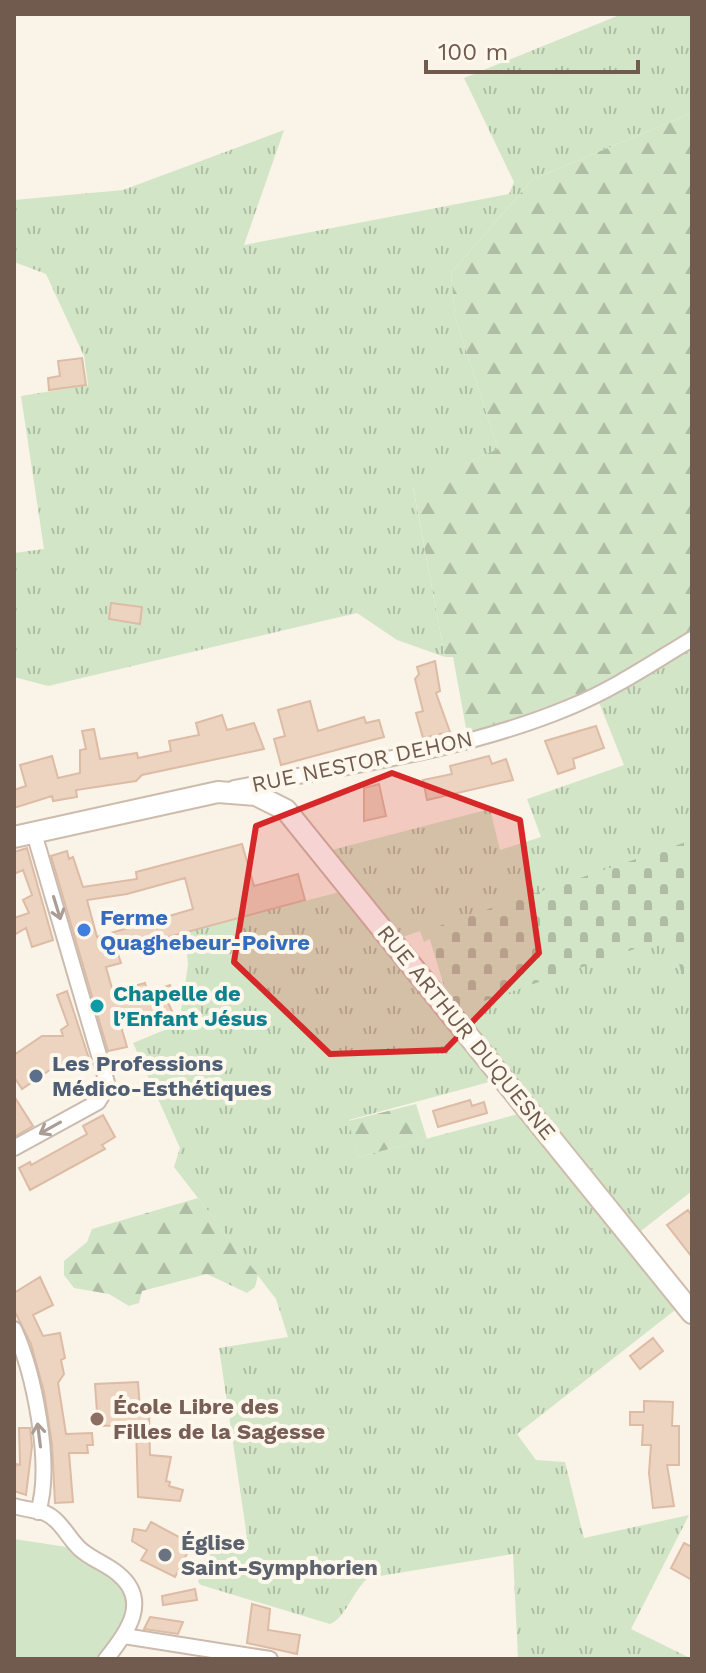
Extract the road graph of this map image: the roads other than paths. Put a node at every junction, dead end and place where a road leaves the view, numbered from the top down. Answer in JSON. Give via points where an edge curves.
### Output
{"nodes":[{"id":1,"x":692,"y":639,"type":"edge"},
{"id":2,"x":218,"y":792,"type":"junction"},
{"id":3,"x":24,"y":835,"type":"edge"},
{"id":4,"x":14,"y":1148,"type":"edge"},
{"id":5,"x":692,"y":1313,"type":"edge"},
{"id":6,"x":14,"y":1329,"type":"edge"},
{"id":7,"x":14,"y":1506,"type":"edge"},
{"id":8,"x":38,"y":1512,"type":"junction"},
{"id":9,"x":124,"y":1636,"type":"junction"},
{"id":10,"x":106,"y":1659,"type":"edge"},
{"id":11,"x":270,"y":1659,"type":"edge"}],
"edges":[{"from":1,"to":2,"type":"street","name":"RUE NESTOR DEHON","via":[[613,687],[528,723]]},
{"from":2,"to":3,"type":"main road","name":"RUE NESTOR DEHON"},
{"from":2,"to":5,"type":"main road","name":"RUE ARTHUR DUQUESNE","via":[[256,795],[296,820]]},
{"from":3,"to":4,"type":"street","one_way":true,"via":[[108,1086],[98,1102]]},
{"from":8,"to":6,"type":"street","one_way":true,"via":[[39,1428]]},
{"from":7,"to":8,"type":"street"},
{"from":8,"to":9,"type":"street","via":[[56,1521],[79,1548],[117,1573],[133,1591],[135,1609]]},
{"from":9,"to":10,"type":"street"},
{"from":9,"to":11,"type":"street"}]}
